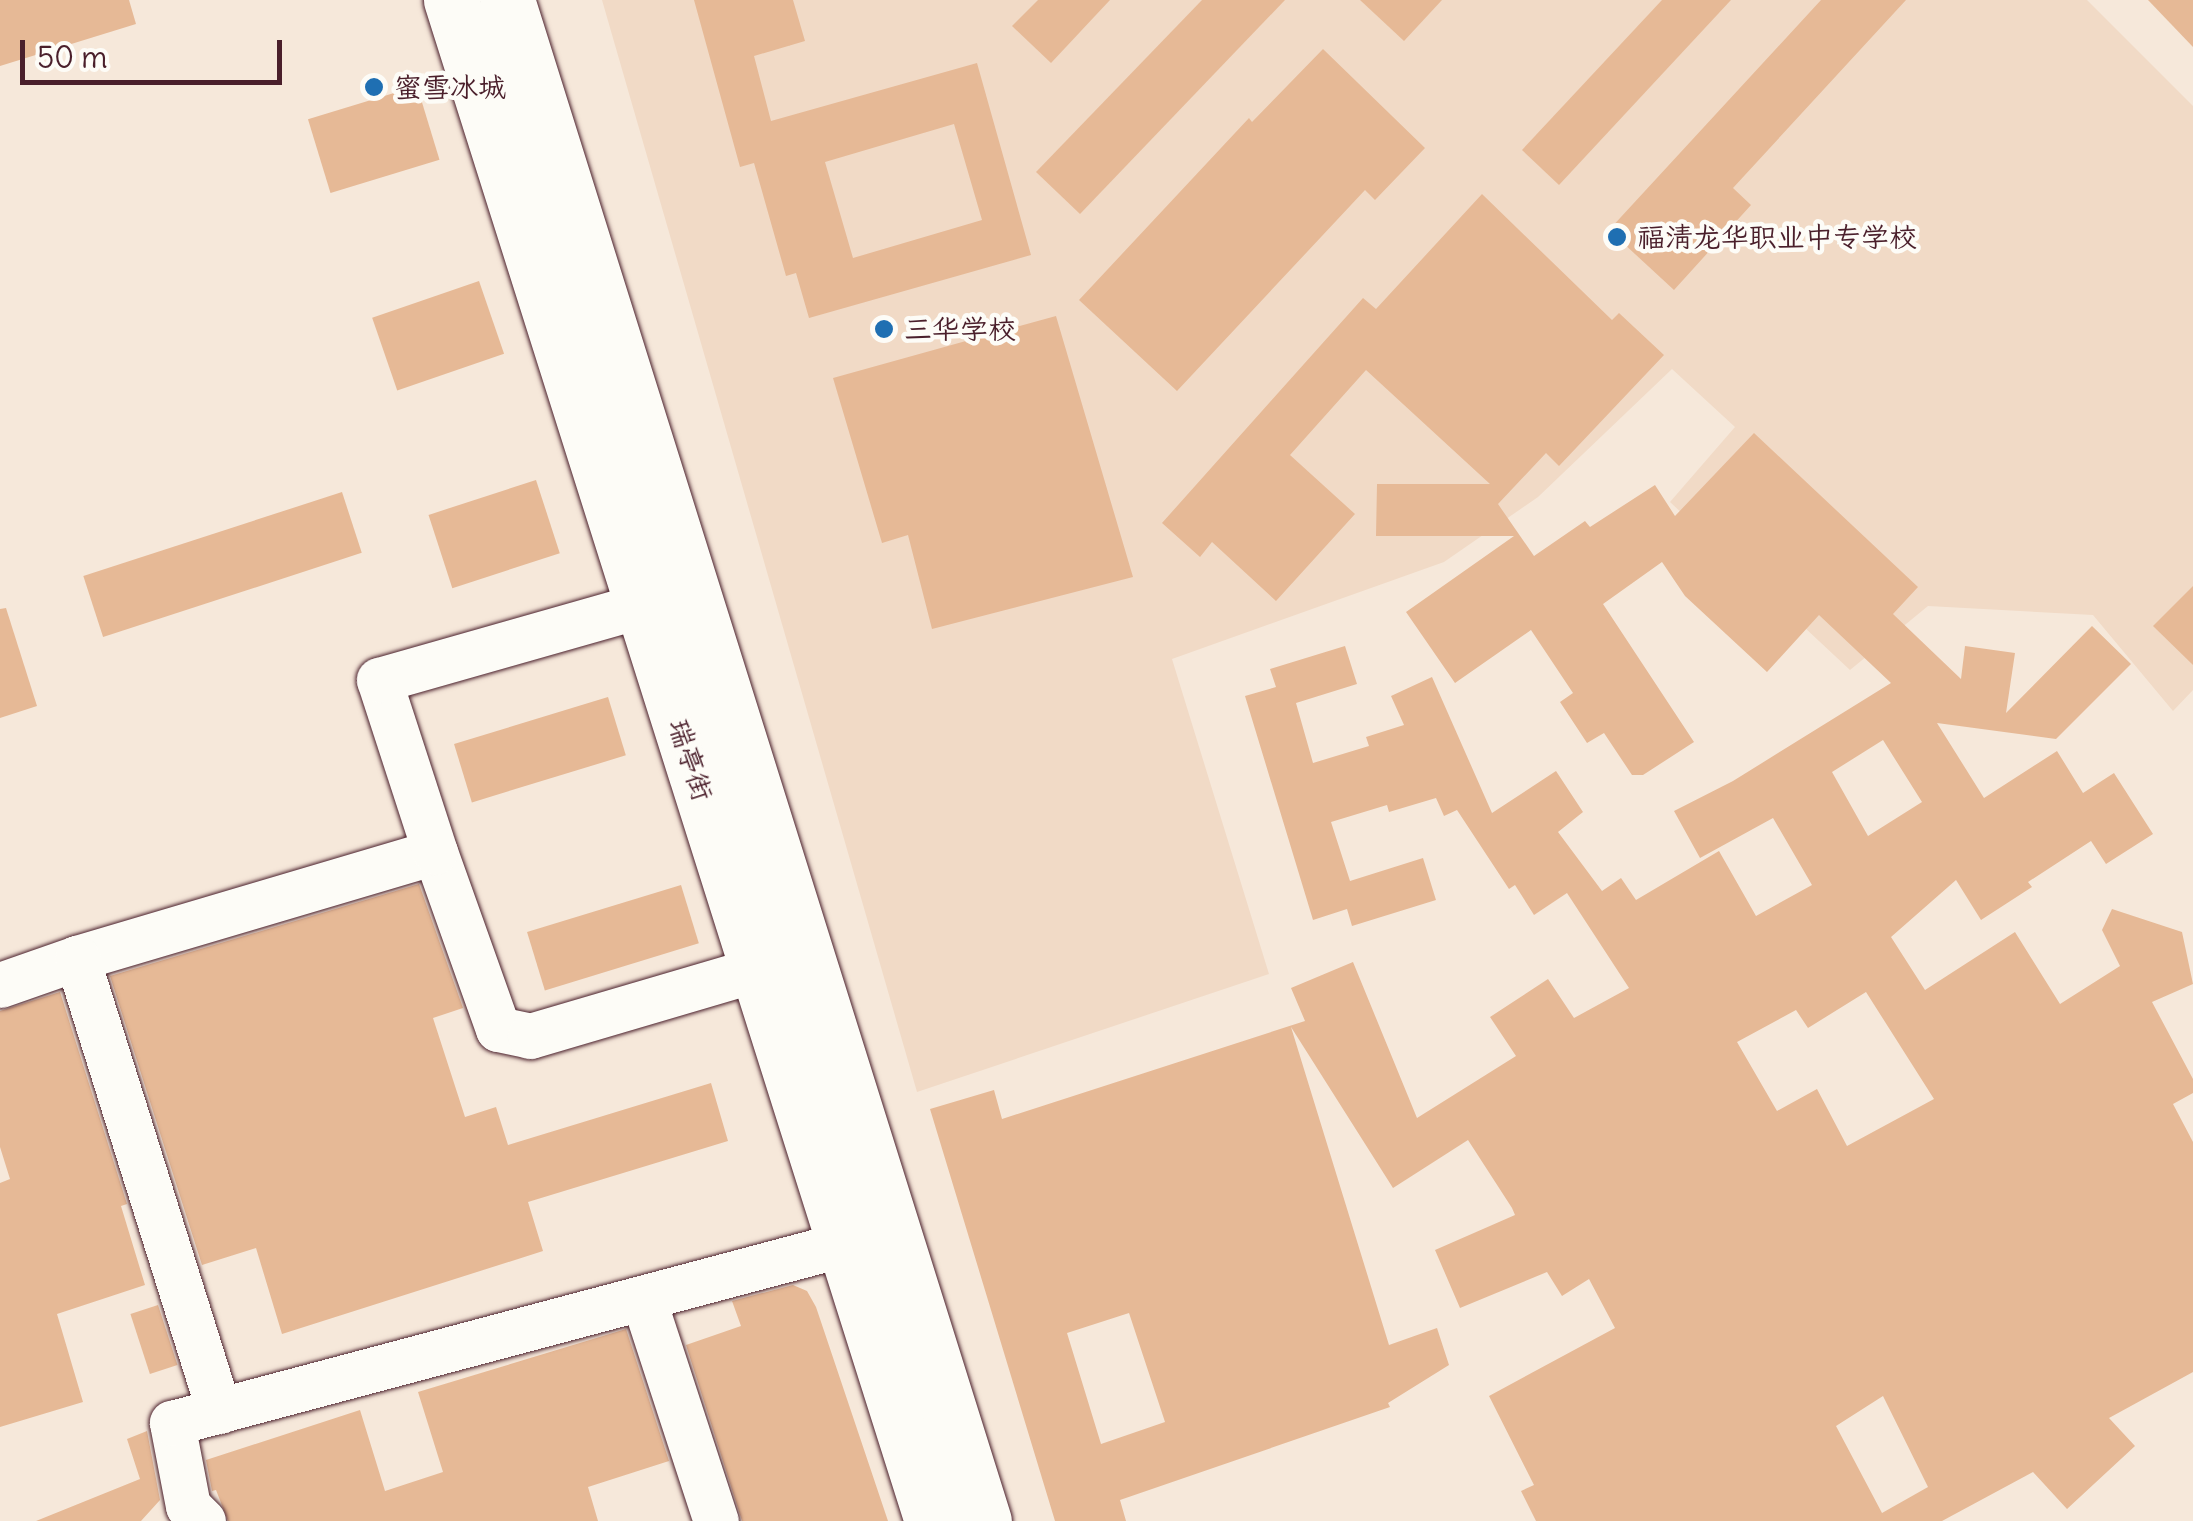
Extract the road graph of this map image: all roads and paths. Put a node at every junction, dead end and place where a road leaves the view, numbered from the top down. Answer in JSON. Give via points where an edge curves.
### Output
{"nodes":[{"id":1,"x":451,"y":0,"type":"edge"},
{"id":2,"x":506,"y":0,"type":"edge"},
{"id":3,"x":642,"y":604,"type":"junction"},
{"id":4,"x":434,"y":852,"type":"junction"},
{"id":5,"x":77,"y":958,"type":"junction"},
{"id":6,"x":758,"y":969,"type":"junction"},
{"id":7,"x":0,"y":985,"type":"edge"},
{"id":8,"x":844,"y":1244,"type":"junction"},
{"id":9,"x":643,"y":1298,"type":"junction"},
{"id":10,"x":219,"y":1410,"type":"junction"},
{"id":11,"x":187,"y":1516,"type":"edge"},
{"id":12,"x":716,"y":1521,"type":"edge"},
{"id":13,"x":932,"y":1521,"type":"edge"},
{"id":14,"x":984,"y":1521,"type":"edge"}],
"edges":[{"from":1,"to":3,"type":"main road","name":"瑞亭街"},
{"from":2,"to":14,"type":"main road","name":"瑞亭街"},
{"from":3,"to":4,"type":"street","via":[[379,680]]},
{"from":3,"to":6,"type":"main road","name":"瑞亭街"},
{"from":4,"to":5,"type":"street"},
{"from":4,"to":6,"type":"street","via":[[498,1029],[530,1036]]},
{"from":5,"to":7,"type":"street"},
{"from":5,"to":10,"type":"street"},
{"from":6,"to":8,"type":"main road","name":"瑞亭街"},
{"from":8,"to":9,"type":"street"},
{"from":8,"to":13,"type":"main road","name":"瑞亭街"},
{"from":9,"to":10,"type":"street"},
{"from":9,"to":12,"type":"street"},
{"from":10,"to":11,"type":"street","via":[[172,1424]]}]}
